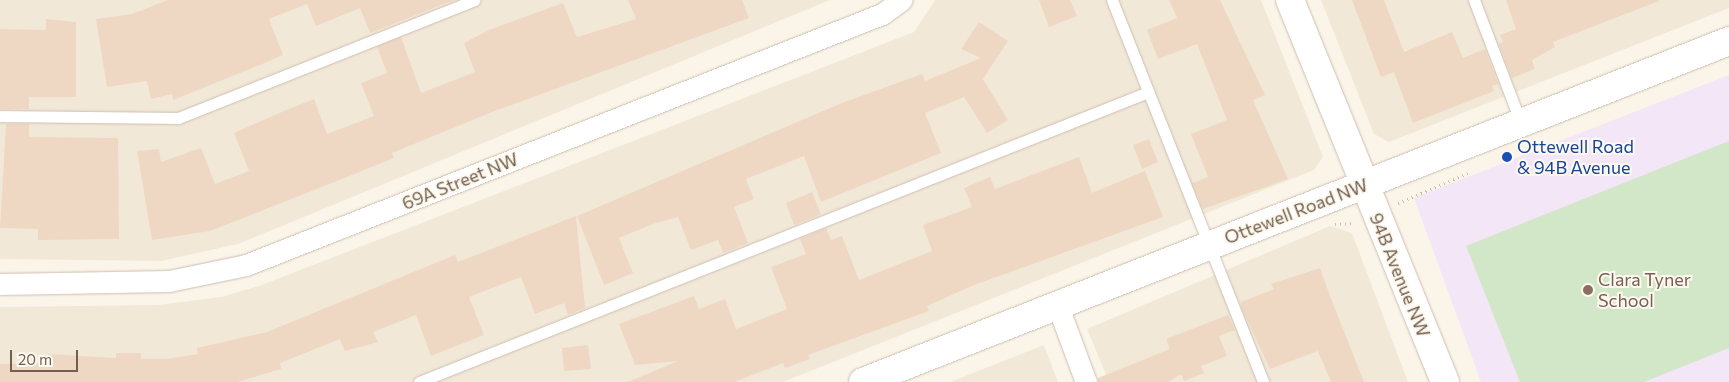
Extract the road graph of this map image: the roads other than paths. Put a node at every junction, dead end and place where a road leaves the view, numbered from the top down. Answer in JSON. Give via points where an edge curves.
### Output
{"nodes":[{"id":1,"x":474,"y":0,"type":"edge"},
{"id":2,"x":901,"y":0,"type":"edge"},
{"id":3,"x":1112,"y":0,"type":"edge"},
{"id":4,"x":1290,"y":0,"type":"edge"},
{"id":5,"x":1474,"y":0,"type":"edge"},
{"id":6,"x":1729,"y":41,"type":"edge"},
{"id":7,"x":1148,"y":92,"type":"junction"},
{"id":8,"x":0,"y":116,"type":"edge"},
{"id":9,"x":1521,"y":123,"type":"junction"},
{"id":10,"x":1364,"y":185,"type":"junction"},
{"id":11,"x":1209,"y":244,"type":"junction"},
{"id":12,"x":0,"y":284,"type":"edge"},
{"id":13,"x":1057,"y":304,"type":"junction"},
{"id":14,"x":419,"y":382,"type":"edge"},
{"id":15,"x":863,"y":382,"type":"edge"},
{"id":16,"x":1086,"y":382,"type":"edge"},
{"id":17,"x":1263,"y":382,"type":"edge"},
{"id":18,"x":1445,"y":382,"type":"edge"}],
"edges":[{"from":1,"to":8,"type":"lane","via":[[178,118]]},
{"from":2,"to":12,"type":"street","name":"69A Street NW","via":[[882,14],[246,265],[161,282]]},
{"from":3,"to":7,"type":"lane"},
{"from":4,"to":10,"type":"street","name":"94B Avenue NW"},
{"from":5,"to":9,"type":"lane"},
{"from":6,"to":9,"type":"street","name":"Ottewell Road NW"},
{"from":7,"to":11,"type":"lane"},
{"from":7,"to":14,"type":"lane"},
{"from":9,"to":10,"type":"street","name":"Ottewell Road NW"},
{"from":10,"to":11,"type":"street","name":"Ottewell Road NW"},
{"from":10,"to":18,"type":"street","name":"94B Avenue NW"},
{"from":11,"to":13,"type":"street","name":"Ottewell Road NW"},
{"from":11,"to":17,"type":"lane"},
{"from":13,"to":15,"type":"street","name":"Ottewell Road NW"},
{"from":13,"to":16,"type":"street"}]}
